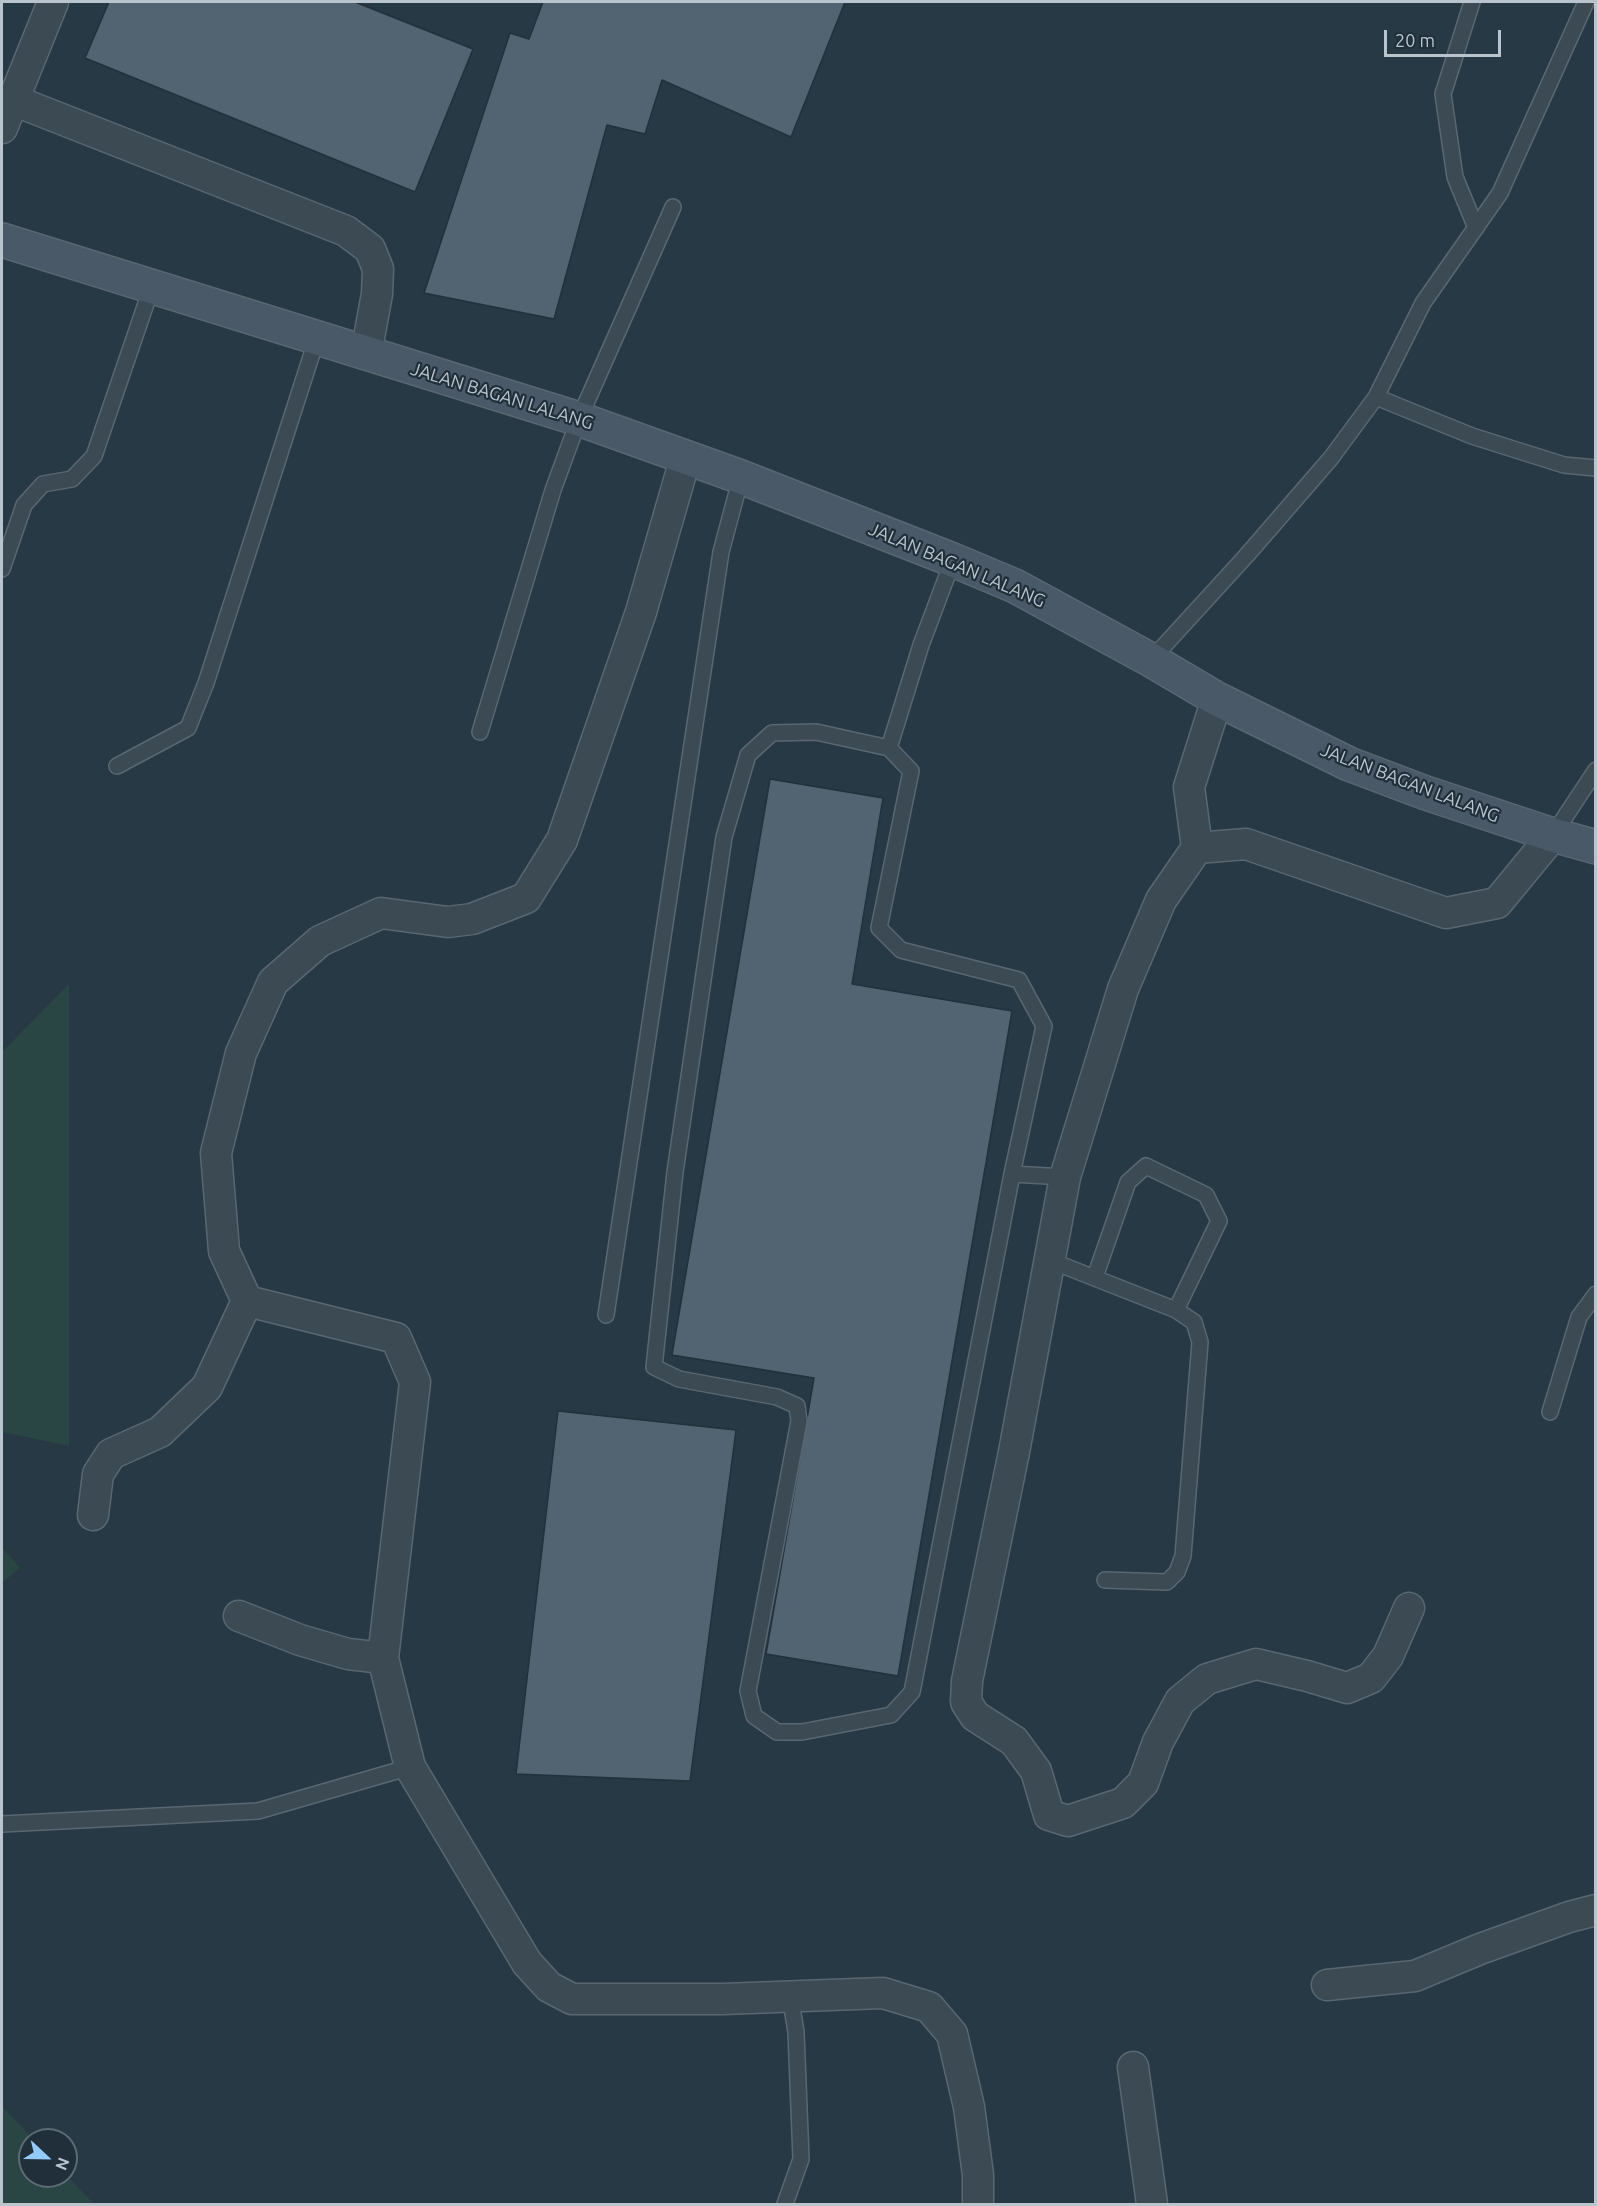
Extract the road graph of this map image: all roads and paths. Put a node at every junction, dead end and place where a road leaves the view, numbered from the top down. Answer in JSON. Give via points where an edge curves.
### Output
{"nodes":[{"id":1,"x":54,"y":2,"type":"edge"},
{"id":2,"x":1472,"y":2,"type":"edge"},
{"id":3,"x":1586,"y":2,"type":"edge"},
{"id":4,"x":7,"y":97,"type":"edge"},
{"id":5,"x":2,"y":128,"type":"edge"},
{"id":6,"x":673,"y":207,"type":"dead end"},
{"id":7,"x":1476,"y":228,"type":"junction"},
{"id":8,"x":2,"y":240,"type":"edge"},
{"id":9,"x":152,"y":286,"type":"junction"},
{"id":10,"x":317,"y":338,"type":"junction"},
{"id":11,"x":366,"y":354,"type":"junction"},
{"id":12,"x":1376,"y":397,"type":"junction"},
{"id":13,"x":579,"y":419,"type":"junction"},
{"id":14,"x":686,"y":456,"type":"junction"},
{"id":15,"x":1596,"y":468,"type":"edge"},
{"id":16,"x":741,"y":477,"type":"junction"},
{"id":17,"x":953,"y":560,"type":"junction"},
{"id":18,"x":2,"y":569,"type":"edge"},
{"id":19,"x":1151,"y":660,"type":"junction"},
{"id":20,"x":1217,"y":699,"type":"junction"},
{"id":21,"x":480,"y":732,"type":"dead end"},
{"id":22,"x":889,"y":748,"type":"junction"},
{"id":23,"x":117,"y":766,"type":"dead end"},
{"id":24,"x":1596,"y":770,"type":"edge"},
{"id":25,"x":1553,"y":835,"type":"junction"},
{"id":26,"x":1596,"y":847,"type":"edge"},
{"id":27,"x":1197,"y":848,"type":"junction"},
{"id":28,"x":1012,"y":1174,"type":"junction"},
{"id":29,"x":1065,"y":1177,"type":"junction"},
{"id":30,"x":1049,"y":1260,"type":"junction"},
{"id":31,"x":1095,"y":1277,"type":"junction"},
{"id":32,"x":1596,"y":1294,"type":"edge"},
{"id":33,"x":247,"y":1301,"type":"junction"},
{"id":34,"x":1176,"y":1310,"type":"junction"},
{"id":35,"x":606,"y":1315,"type":"dead end"},
{"id":36,"x":1550,"y":1412,"type":"dead end"},
{"id":37,"x":93,"y":1515,"type":"dead end"},
{"id":38,"x":1105,"y":1580,"type":"dead end"},
{"id":39,"x":1409,"y":1608,"type":"dead end"},
{"id":40,"x":239,"y":1616,"type":"dead end"},
{"id":41,"x":383,"y":1658,"type":"junction"},
{"id":42,"x":410,"y":1767,"type":"junction"},
{"id":43,"x":2,"y":1824,"type":"edge"},
{"id":44,"x":1596,"y":1910,"type":"edge"},
{"id":45,"x":1326,"y":1985,"type":"dead end"},
{"id":46,"x":790,"y":1995,"type":"junction"},
{"id":47,"x":1133,"y":2067,"type":"dead end"},
{"id":48,"x":785,"y":2205,"type":"edge"},
{"id":49,"x":978,"y":2205,"type":"edge"},
{"id":50,"x":1152,"y":2205,"type":"edge"}],
"edges":[{"from":1,"to":4,"type":"street"},
{"from":2,"to":7,"type":"lane","via":[[1443,94],[1455,177]]},
{"from":3,"to":7,"type":"lane","via":[[1500,193]]},
{"from":4,"to":5,"type":"street"},
{"from":4,"to":11,"type":"street","via":[[346,231],[370,249],[378,269]]},
{"from":6,"to":13,"type":"lane"},
{"from":7,"to":12,"type":"lane","via":[[1423,303]]},
{"from":8,"to":9,"type":"main road","name":"JALAN BAGAN LALANG"},
{"from":9,"to":10,"type":"main road","name":"JALAN BAGAN LALANG"},
{"from":9,"to":18,"type":"lane","via":[[94,456],[72,479],[43,484],[24,505]]},
{"from":10,"to":11,"type":"main road","name":"JALAN BAGAN LALANG"},
{"from":10,"to":23,"type":"lane","via":[[188,728]]},
{"from":11,"to":13,"type":"main road","name":"JALAN BAGAN LALANG"},
{"from":12,"to":15,"type":"lane","via":[[1472,436],[1564,465]]},
{"from":12,"to":19,"type":"lane","via":[[1331,458]]},
{"from":13,"to":14,"type":"main road","name":"JALAN BAGAN LALANG"},
{"from":13,"to":21,"type":"lane","via":[[553,490]]},
{"from":14,"to":16,"type":"main road","name":"JALAN BAGAN LALANG"},
{"from":14,"to":33,"type":"street","via":[[641,612],[562,840],[526,898],[472,919],[448,922],[381,913],[320,941],[273,982],[241,1053],[216,1153],[224,1251]]},
{"from":16,"to":17,"type":"main road","name":"JALAN BAGAN LALANG"},
{"from":16,"to":35,"type":"lane","via":[[721,552]]},
{"from":17,"to":19,"type":"main road","name":"JALAN BAGAN LALANG","via":[[1015,586]]},
{"from":17,"to":22,"type":"lane"},
{"from":19,"to":20,"type":"main road","name":"JALAN BAGAN LALANG"},
{"from":20,"to":25,"type":"main road","name":"JALAN BAGAN LALANG","via":[[1349,764],[1426,794]]},
{"from":20,"to":27,"type":"street","via":[[1190,788]]},
{"from":22,"to":28,"type":"lane","via":[[911,771],[879,928],[901,950],[1019,980],[1044,1026]]},
{"from":22,"to":28,"type":"lane","via":[[816,732],[772,733],[748,754],[724,837],[675,1172],[654,1367],[679,1378],[777,1397],[797,1406],[799,1421],[748,1691],[754,1716],[777,1732],[802,1732],[891,1715],[912,1692]]},
{"from":24,"to":25,"type":"lane"},
{"from":25,"to":26,"type":"main road","name":"JALAN BAGAN LALANG"},
{"from":25,"to":27,"type":"street","via":[[1497,903],[1446,913],[1246,844]]},
{"from":27,"to":29,"type":"street","via":[[1161,900],[1123,989]]},
{"from":28,"to":29,"type":"lane"},
{"from":29,"to":30,"type":"street"},
{"from":30,"to":31,"type":"lane"},
{"from":30,"to":39,"type":"street","via":[[966,1702],[975,1716],[1020,1748],[1036,1771],[1049,1815],[1068,1821],[1123,1803],[1143,1783],[1158,1742],[1180,1701],[1207,1679],[1256,1664],[1347,1688],[1371,1678],[1388,1656]]},
{"from":31,"to":34,"type":"lane"},
{"from":31,"to":34,"type":"lane","via":[[1128,1182],[1146,1166],[1206,1196],[1219,1221]]},
{"from":32,"to":36,"type":"lane","via":[[1579,1317]]},
{"from":33,"to":37,"type":"street","via":[[207,1387],[160,1432],[111,1454],[98,1474]]},
{"from":33,"to":41,"type":"street","via":[[396,1338],[415,1382]]},
{"from":34,"to":38,"type":"lane","via":[[1194,1322],[1200,1342],[1183,1556],[1177,1572],[1167,1582]]},
{"from":40,"to":41,"type":"street","via":[[300,1640],[348,1654]]},
{"from":41,"to":42,"type":"street"},
{"from":42,"to":43,"type":"lane","via":[[258,1811]]},
{"from":42,"to":46,"type":"street","via":[[527,1963],[549,1987],[572,1999]]},
{"from":44,"to":45,"type":"street","via":[[1480,1949],[1415,1976]]},
{"from":46,"to":48,"type":"lane","via":[[796,2032],[801,2159]]},
{"from":46,"to":49,"type":"street","via":[[883,1994],[929,2007],[952,2034],[969,2107]]},
{"from":47,"to":50,"type":"street"}]}
